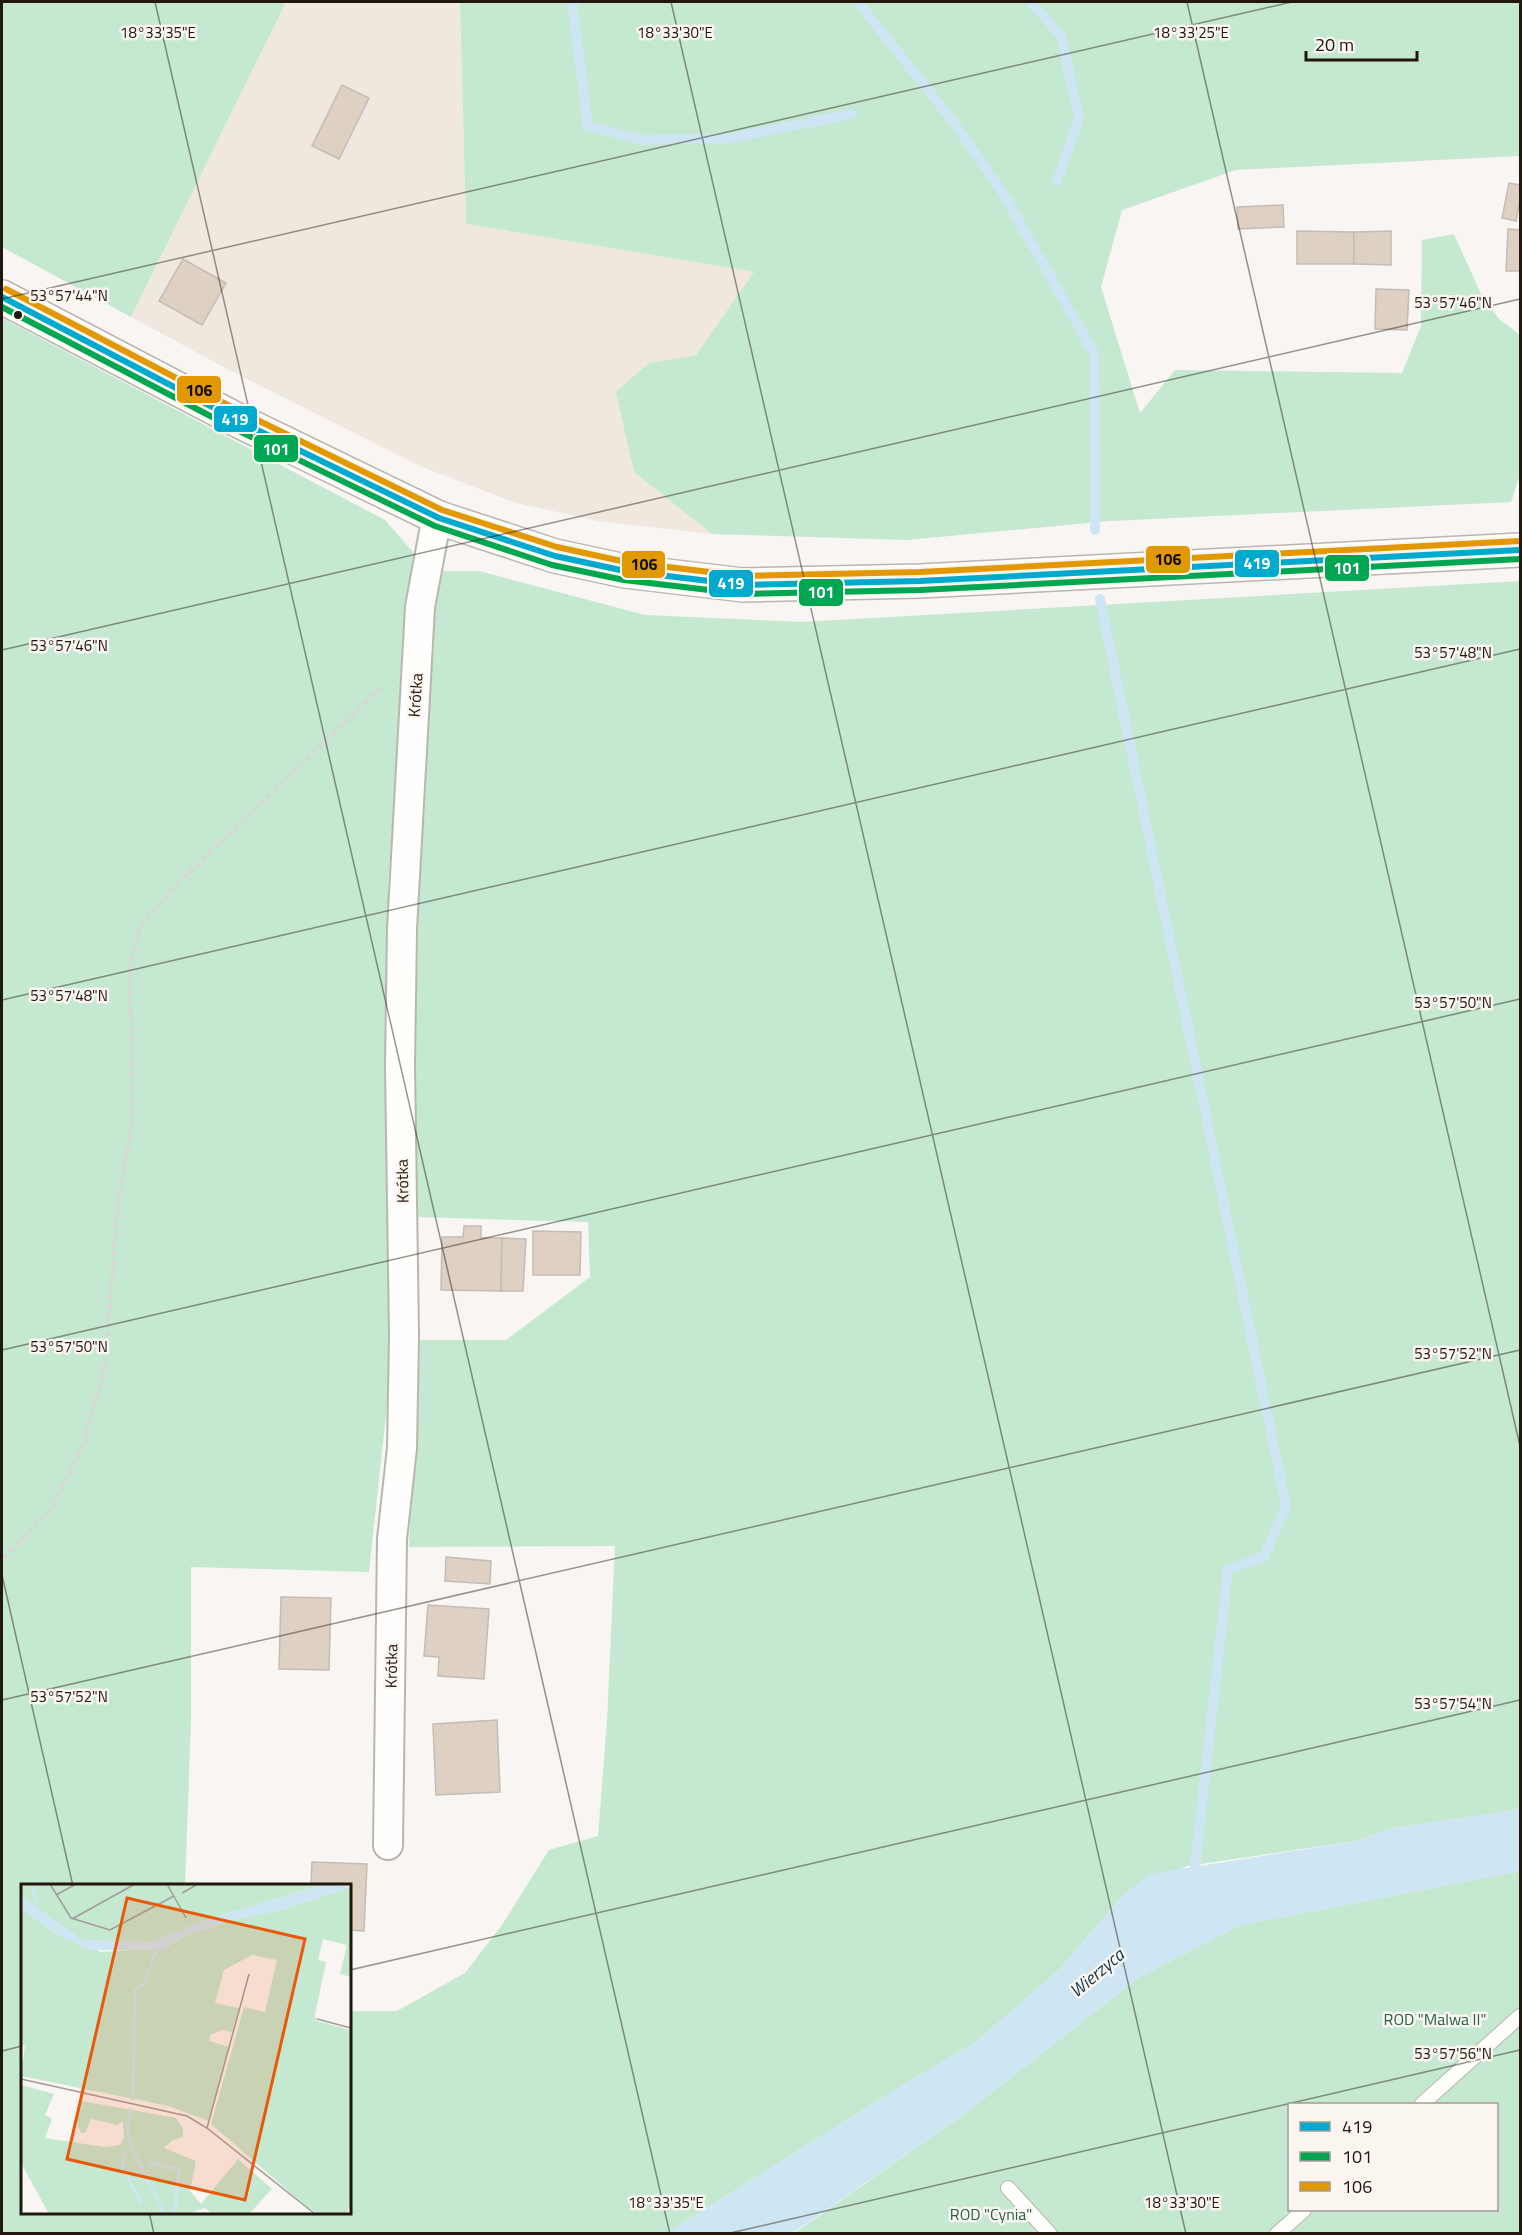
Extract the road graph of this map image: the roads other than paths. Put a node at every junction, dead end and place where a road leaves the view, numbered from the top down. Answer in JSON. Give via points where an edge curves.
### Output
{"nodes":[{"id":1,"x":2,"y":297,"type":"edge"},
{"id":2,"x":439,"y":518,"type":"junction"},
{"id":3,"x":1521,"y":550,"type":"edge"},
{"id":4,"x":388,"y":1845,"type":"dead end"},
{"id":5,"x":1521,"y":2016,"type":"edge"},
{"id":6,"x":1423,"y":2103,"type":"edge"},
{"id":7,"x":1008,"y":2188,"type":"dead end"},
{"id":8,"x":1303,"y":2211,"type":"edge"},
{"id":9,"x":1050,"y":2234,"type":"edge"},
{"id":10,"x":1277,"y":2234,"type":"edge"}],
"edges":[{"from":1,"to":2,"type":"street","via":[[241,422]]},
{"from":2,"to":3,"type":"street","via":[[555,556],[625,571],[743,585],[920,581]]},
{"from":2,"to":4,"type":"street","name":"Krótka","via":[[420,607],[402,929],[404,1346],[402,1448],[392,1539]]},
{"from":5,"to":6,"type":"lane"},
{"from":7,"to":9,"type":"lane"},
{"from":8,"to":10,"type":"lane"}]}
